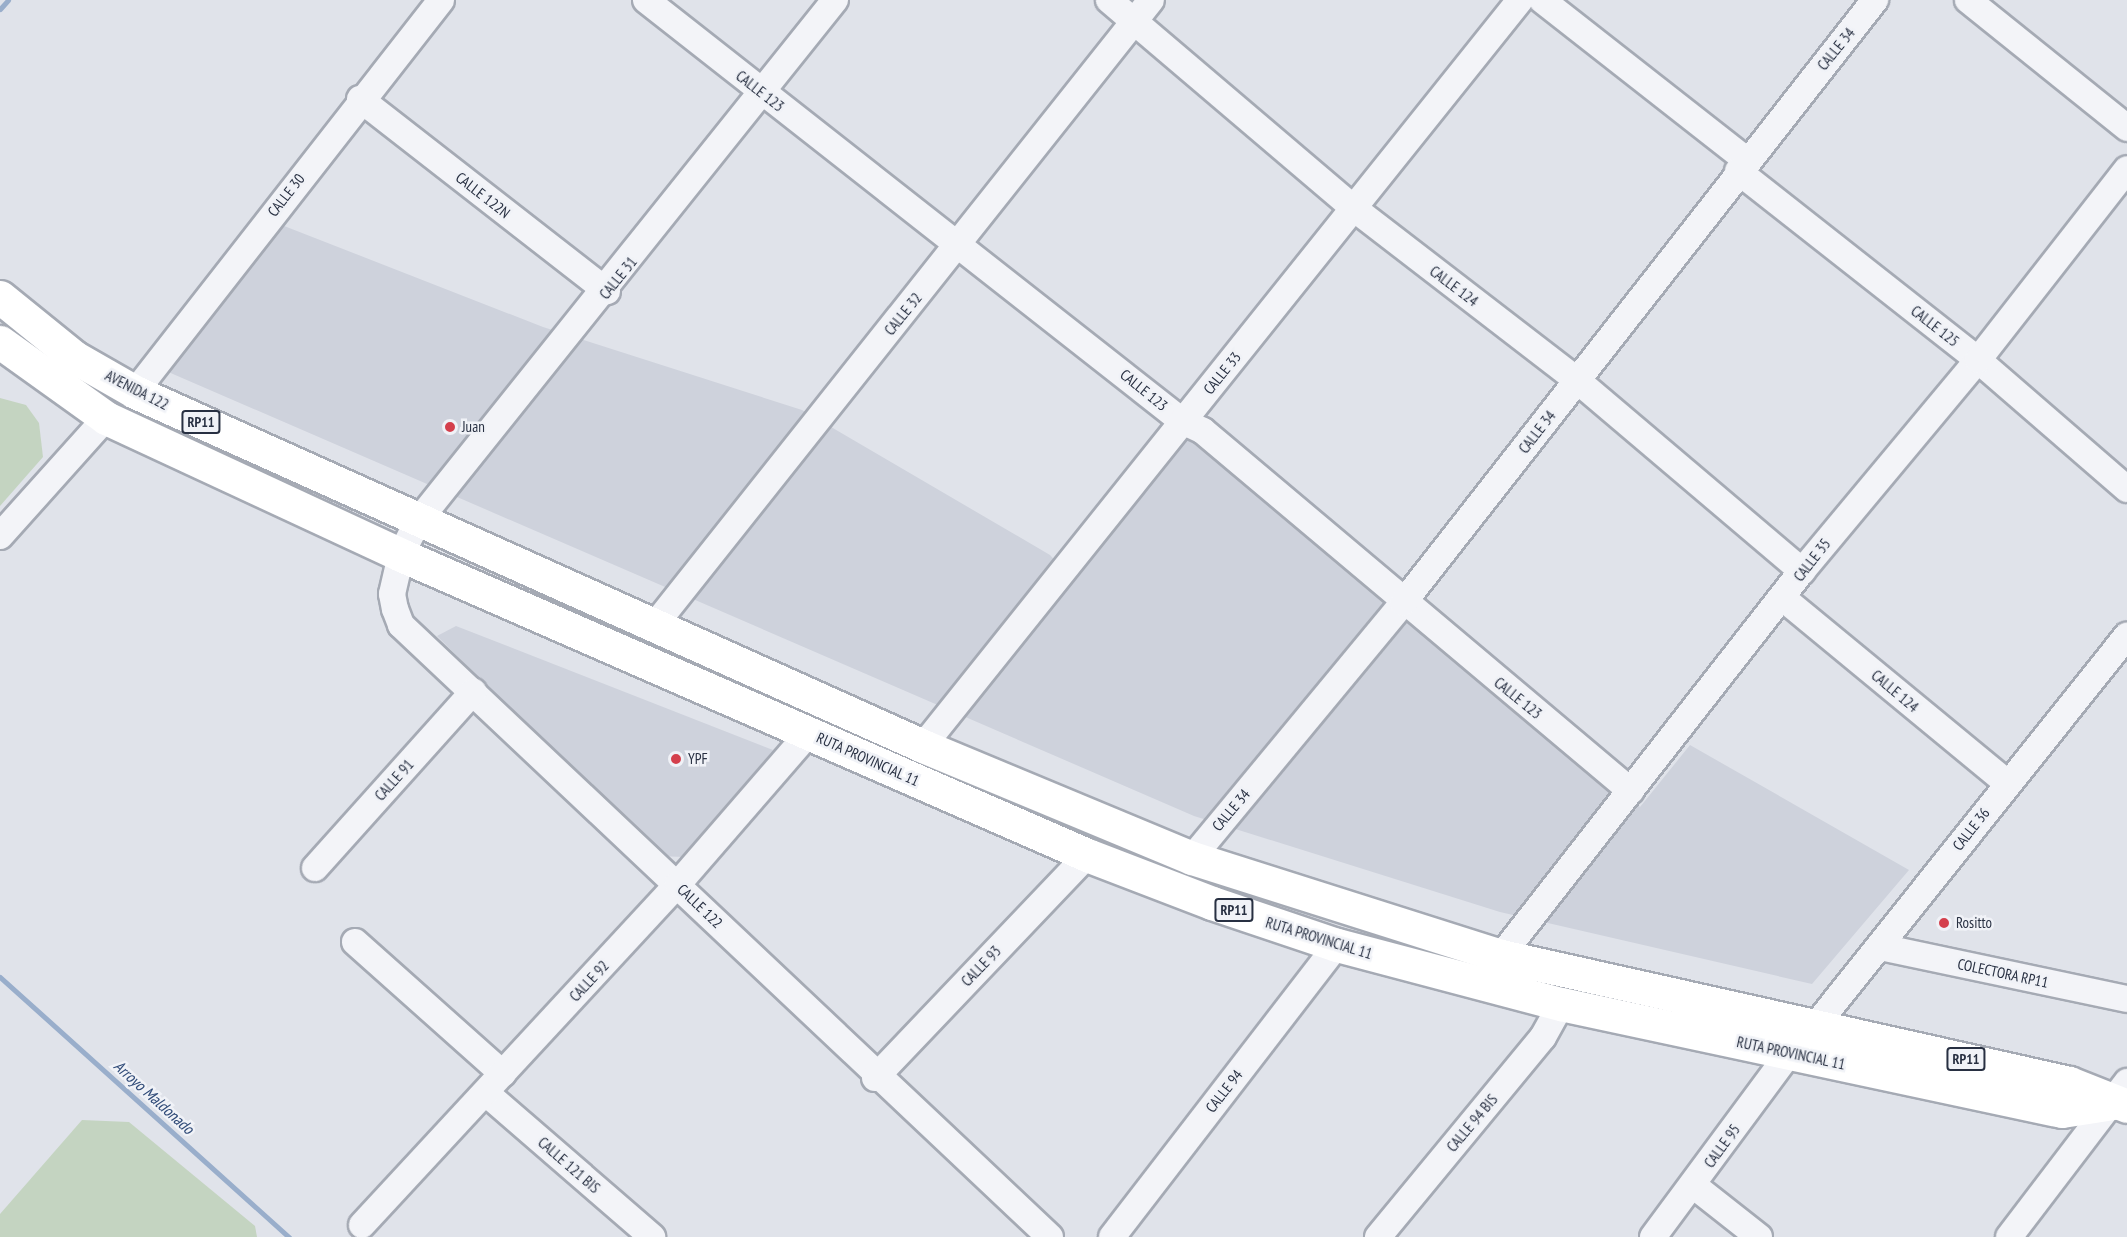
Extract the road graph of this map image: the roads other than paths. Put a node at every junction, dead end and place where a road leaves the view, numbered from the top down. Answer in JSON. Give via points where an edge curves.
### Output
{"nodes":[{"id":1,"x":441,"y":0,"type":"edge"},
{"id":2,"x":646,"y":0,"type":"edge"},
{"id":3,"x":835,"y":0,"type":"edge"},
{"id":4,"x":1108,"y":0,"type":"edge"},
{"id":5,"x":1151,"y":0,"type":"edge"},
{"id":6,"x":1520,"y":0,"type":"edge"},
{"id":7,"x":1542,"y":0,"type":"edge"},
{"id":8,"x":1875,"y":0,"type":"edge"},
{"id":9,"x":1968,"y":0,"type":"edge"},
{"id":10,"x":1134,"y":21,"type":"junction"},
{"id":11,"x":763,"y":95,"type":"junction"},
{"id":12,"x":360,"y":99,"type":"junction"},
{"id":13,"x":2127,"y":128,"type":"edge"},
{"id":14,"x":1742,"y":166,"type":"junction"},
{"id":15,"x":2127,"y":169,"type":"edge"},
{"id":16,"x":1356,"y":210,"type":"junction"},
{"id":17,"x":960,"y":243,"type":"junction"},
{"id":18,"x":607,"y":291,"type":"junction"},
{"id":19,"x":0,"y":297,"type":"edge"},
{"id":20,"x":0,"y":342,"type":"edge"},
{"id":21,"x":1978,"y":360,"type":"junction"},
{"id":22,"x":1578,"y":381,"type":"junction"},
{"id":23,"x":135,"y":392,"type":"junction"},
{"id":24,"x":106,"y":418,"type":"junction"},
{"id":25,"x":1182,"y":421,"type":"junction"},
{"id":26,"x":2127,"y":489,"type":"edge"},
{"id":27,"x":418,"y":521,"type":"junction"},
{"id":28,"x":0,"y":536,"type":"edge"},
{"id":29,"x":401,"y":555,"type":"junction"},
{"id":30,"x":1802,"y":571,"type":"junction"},
{"id":31,"x":1784,"y":599,"type":"junction"},
{"id":32,"x":1403,"y":603,"type":"junction"},
{"id":33,"x":654,"y":626,"type":"junction"},
{"id":34,"x":2127,"y":636,"type":"edge"},
{"id":35,"x":473,"y":692,"type":"junction"},
{"id":36,"x":809,"y":733,"type":"junction"},
{"id":37,"x":923,"y":746,"type":"junction"},
{"id":38,"x":2007,"y":783,"type":"junction"},
{"id":39,"x":1631,"y":791,"type":"junction"},
{"id":40,"x":1088,"y":855,"type":"junction"},
{"id":41,"x":1192,"y":858,"type":"junction"},
{"id":42,"x":315,"y":868,"type":"dead end"},
{"id":43,"x":678,"y":885,"type":"junction"},
{"id":44,"x":355,"y":942,"type":"dead end"},
{"id":45,"x":1337,"y":945,"type":"junction"},
{"id":46,"x":1880,"y":947,"type":"junction"},
{"id":47,"x":1502,"y":956,"type":"junction"},
{"id":48,"x":2127,"y":999,"type":"edge"},
{"id":49,"x":1561,"y":1004,"type":"junction"},
{"id":50,"x":1817,"y":1024,"type":"junction"},
{"id":51,"x":1788,"y":1053,"type":"junction"},
{"id":52,"x":503,"y":1074,"type":"junction"},
{"id":53,"x":875,"y":1078,"type":"junction"},
{"id":54,"x":486,"y":1093,"type":"junction"},
{"id":55,"x":2122,"y":1097,"type":"edge"},
{"id":56,"x":1693,"y":1185,"type":"junction"},
{"id":57,"x":362,"y":1225,"type":"dead end"},
{"id":58,"x":652,"y":1237,"type":"edge"},
{"id":59,"x":1050,"y":1237,"type":"edge"},
{"id":60,"x":1112,"y":1237,"type":"edge"},
{"id":61,"x":1378,"y":1237,"type":"edge"},
{"id":62,"x":1653,"y":1237,"type":"edge"},
{"id":63,"x":1759,"y":1237,"type":"edge"},
{"id":64,"x":2009,"y":1237,"type":"edge"}],
"edges":[{"from":1,"to":12,"type":"street","name":"CALLE 30"},
{"from":2,"to":11,"type":"street","name":"CALLE 123"},
{"from":3,"to":11,"type":"street","name":"CALLE 31"},
{"from":4,"to":10,"type":"street","name":"CALLE 124"},
{"from":5,"to":10,"type":"street","name":"CALLE 32"},
{"from":6,"to":16,"type":"street","name":"CALLE 33"},
{"from":7,"to":14,"type":"street","name":"CALLE 125"},
{"from":8,"to":14,"type":"street","name":"CALLE 34"},
{"from":9,"to":13,"type":"street"},
{"from":10,"to":16,"type":"street","name":"CALLE 124"},
{"from":10,"to":17,"type":"street","name":"CALLE 32"},
{"from":11,"to":17,"type":"street","name":"CALLE 123"},
{"from":11,"to":18,"type":"street","name":"CALLE 31"},
{"from":12,"to":18,"type":"street","name":"CALLE 122N"},
{"from":12,"to":23,"type":"street","name":"CALLE 30"},
{"from":14,"to":21,"type":"street","name":"CALLE 125"},
{"from":14,"to":22,"type":"street","name":"CALLE 34"},
{"from":15,"to":21,"type":"street","name":"CALLE 35"},
{"from":16,"to":22,"type":"street","name":"CALLE 124"},
{"from":16,"to":25,"type":"street","name":"CALLE 33"},
{"from":17,"to":25,"type":"street","name":"CALLE 123"},
{"from":17,"to":33,"type":"street","name":"CALLE 32"},
{"from":18,"to":27,"type":"street","name":"CALLE 31"},
{"from":19,"to":23,"type":"main road","name":"AVENIDA 122","number":"RP11","via":[[74,357]]},
{"from":20,"to":24,"type":"main road","number":"RP11"},
{"from":21,"to":26,"type":"street","name":"CALLE 125"},
{"from":21,"to":30,"type":"street","name":"CALLE 35"},
{"from":22,"to":30,"type":"street","name":"CALLE 124"},
{"from":22,"to":32,"type":"street","name":"CALLE 34"},
{"from":23,"to":27,"type":"main road","name":"AVENIDA 122","number":"RP11"},
{"from":24,"to":28,"type":"street"},
{"from":24,"to":29,"type":"main road","number":"RP11"},
{"from":25,"to":32,"type":"street","name":"CALLE 123","via":[[1203,431]]},
{"from":25,"to":37,"type":"street","name":"CALLE 33"},
{"from":27,"to":29,"type":"street","name":"CALLE 31"},
{"from":27,"to":33,"type":"main road","number":"RP11"},
{"from":29,"to":35,"type":"street","name":"CALLE 122","via":[[392,594],[401,625]]},
{"from":29,"to":36,"type":"main road","name":"RUTA PROVINCIAL 11","number":"RP11"},
{"from":30,"to":31,"type":"street","name":"CALLE 35"},
{"from":31,"to":38,"type":"street","name":"CALLE 124"},
{"from":31,"to":39,"type":"street","name":"CALLE 35"},
{"from":32,"to":39,"type":"street","name":"CALLE 123"},
{"from":32,"to":41,"type":"street","name":"CALLE 34"},
{"from":33,"to":37,"type":"main road","number":"RP11"},
{"from":34,"to":38,"type":"street","name":"CALLE 36"},
{"from":35,"to":42,"type":"street","name":"CALLE 91"},
{"from":35,"to":43,"type":"street","name":"CALLE 122"},
{"from":36,"to":40,"type":"main road","name":"RUTA PROVINCIAL 11","number":"RP11"},
{"from":36,"to":43,"type":"street","name":"CALLE 92"},
{"from":37,"to":41,"type":"main road","number":"RP11"},
{"from":38,"to":46,"type":"street","name":"CALLE 36"},
{"from":39,"to":47,"type":"street","name":"CALLE 35"},
{"from":40,"to":45,"type":"main road","name":"RUTA PROVINCIAL 11","number":"RP11"},
{"from":40,"to":53,"type":"street","name":"CALLE 93"},
{"from":41,"to":47,"type":"main road","number":"RP11"},
{"from":43,"to":52,"type":"street","name":"CALLE 92"},
{"from":43,"to":53,"type":"street","name":"CALLE 122"},
{"from":44,"to":52,"type":"street"},
{"from":45,"to":49,"type":"main road","name":"RUTA PROVINCIAL 11","number":"RP11"},
{"from":45,"to":60,"type":"street","name":"CALLE 94"},
{"from":46,"to":48,"type":"street","name":"COLECTORA RP11"},
{"from":46,"to":50,"type":"street","name":"CALLE 36"},
{"from":47,"to":50,"type":"main road","number":"RP11"},
{"from":49,"to":51,"type":"main road","name":"RUTA PROVINCIAL 11","number":"RP11"},
{"from":49,"to":61,"type":"street","name":"CALLE 94 BIS","via":[[1543,1037]]},
{"from":50,"to":55,"type":"main road","number":"RP11"},
{"from":51,"to":55,"type":"main road","name":"RUTA PROVINCIAL 11","number":"RP11","via":[[2062,1111]]},
{"from":51,"to":56,"type":"street","name":"CALLE 95"},
{"from":52,"to":54,"type":"street","name":"CALLE 92"},
{"from":53,"to":59,"type":"street","name":"CALLE 122"},
{"from":54,"to":57,"type":"street","name":"CALLE 92"},
{"from":54,"to":58,"type":"street","name":"CALLE 121 BIS"},
{"from":55,"to":64,"type":"street"},
{"from":56,"to":62,"type":"street","name":"CALLE 95"},
{"from":56,"to":63,"type":"street"}]}
